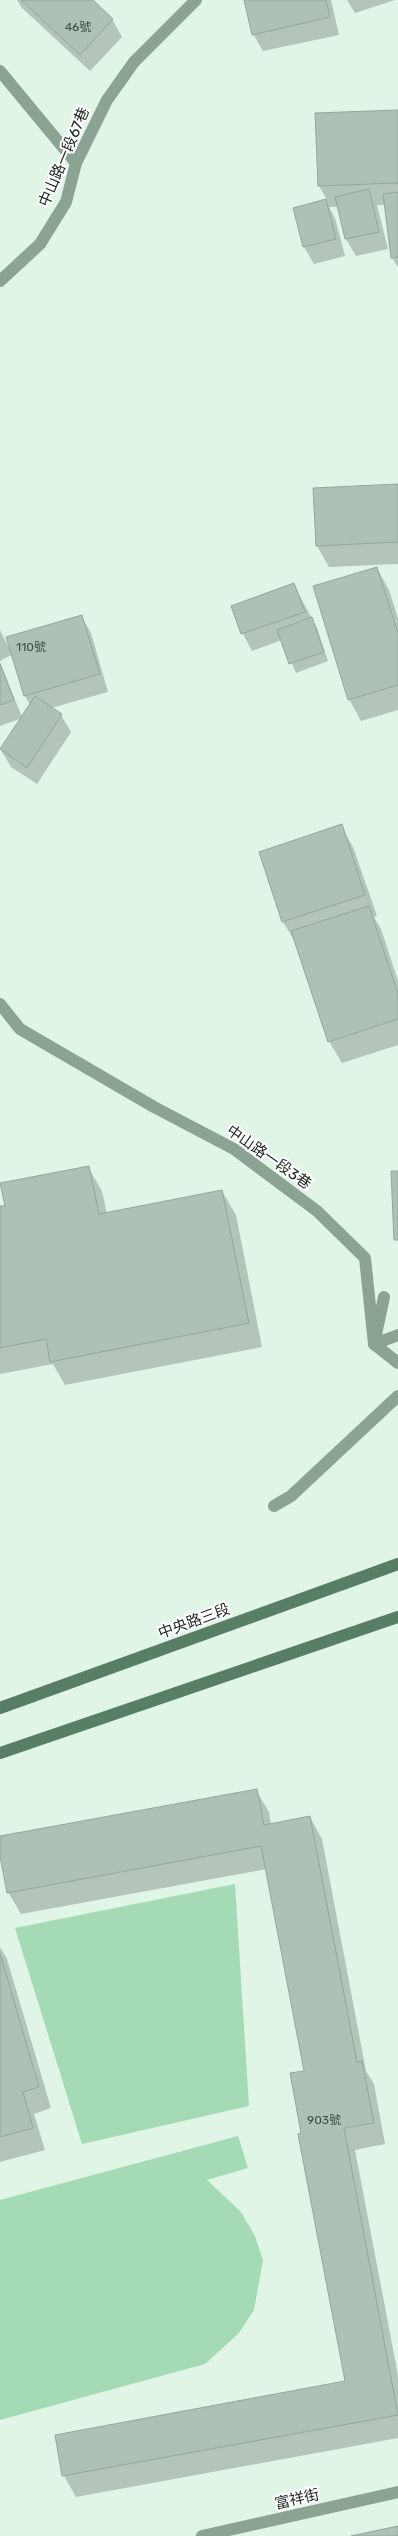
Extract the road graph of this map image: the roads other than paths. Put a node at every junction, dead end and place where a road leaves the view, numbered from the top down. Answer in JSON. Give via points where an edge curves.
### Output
{"nodes":[{"id":1,"x":196,"y":0,"type":"edge"},
{"id":2,"x":0,"y":71,"type":"edge"},
{"id":3,"x":76,"y":163,"type":"junction"},
{"id":4,"x":0,"y":281,"type":"edge"},
{"id":5,"x":0,"y":1004,"type":"edge"},
{"id":6,"x":384,"y":1297,"type":"dead end"},
{"id":7,"x":398,"y":1335,"type":"edge"},
{"id":8,"x":374,"y":1344,"type":"junction"},
{"id":9,"x":398,"y":1363,"type":"edge"},
{"id":10,"x":398,"y":1396,"type":"edge"},
{"id":11,"x":274,"y":1506,"type":"dead end"},
{"id":12,"x":398,"y":1564,"type":"edge"},
{"id":13,"x":398,"y":1617,"type":"edge"},
{"id":14,"x":0,"y":1708,"type":"edge"},
{"id":15,"x":0,"y":1753,"type":"edge"},
{"id":16,"x":398,"y":2492,"type":"edge"},
{"id":17,"x":261,"y":2530,"type":"edge"},
{"id":18,"x":202,"y":2536,"type":"edge"}],
"edges":[{"from":1,"to":3,"type":"street","name":"中山路一段67巷","via":[[134,62],[107,100]]},
{"from":2,"to":3,"type":"street"},
{"from":3,"to":4,"type":"street","name":"中山路一段67巷","via":[[66,202],[40,244]]},
{"from":5,"to":8,"type":"street","name":"中山路一段3巷","via":[[20,1028],[234,1149],[317,1211],[365,1258]]},
{"from":6,"to":8,"type":"street"},
{"from":7,"to":8,"type":"street"},
{"from":8,"to":9,"type":"street"},
{"from":10,"to":11,"type":"street","via":[[291,1496]]},
{"from":12,"to":14,"type":"street","name":"中央路三段"},
{"from":13,"to":15,"type":"street"},
{"from":16,"to":17,"type":"street","name":"富祥街"},
{"from":17,"to":18,"type":"street","name":"富祥街"}]}
